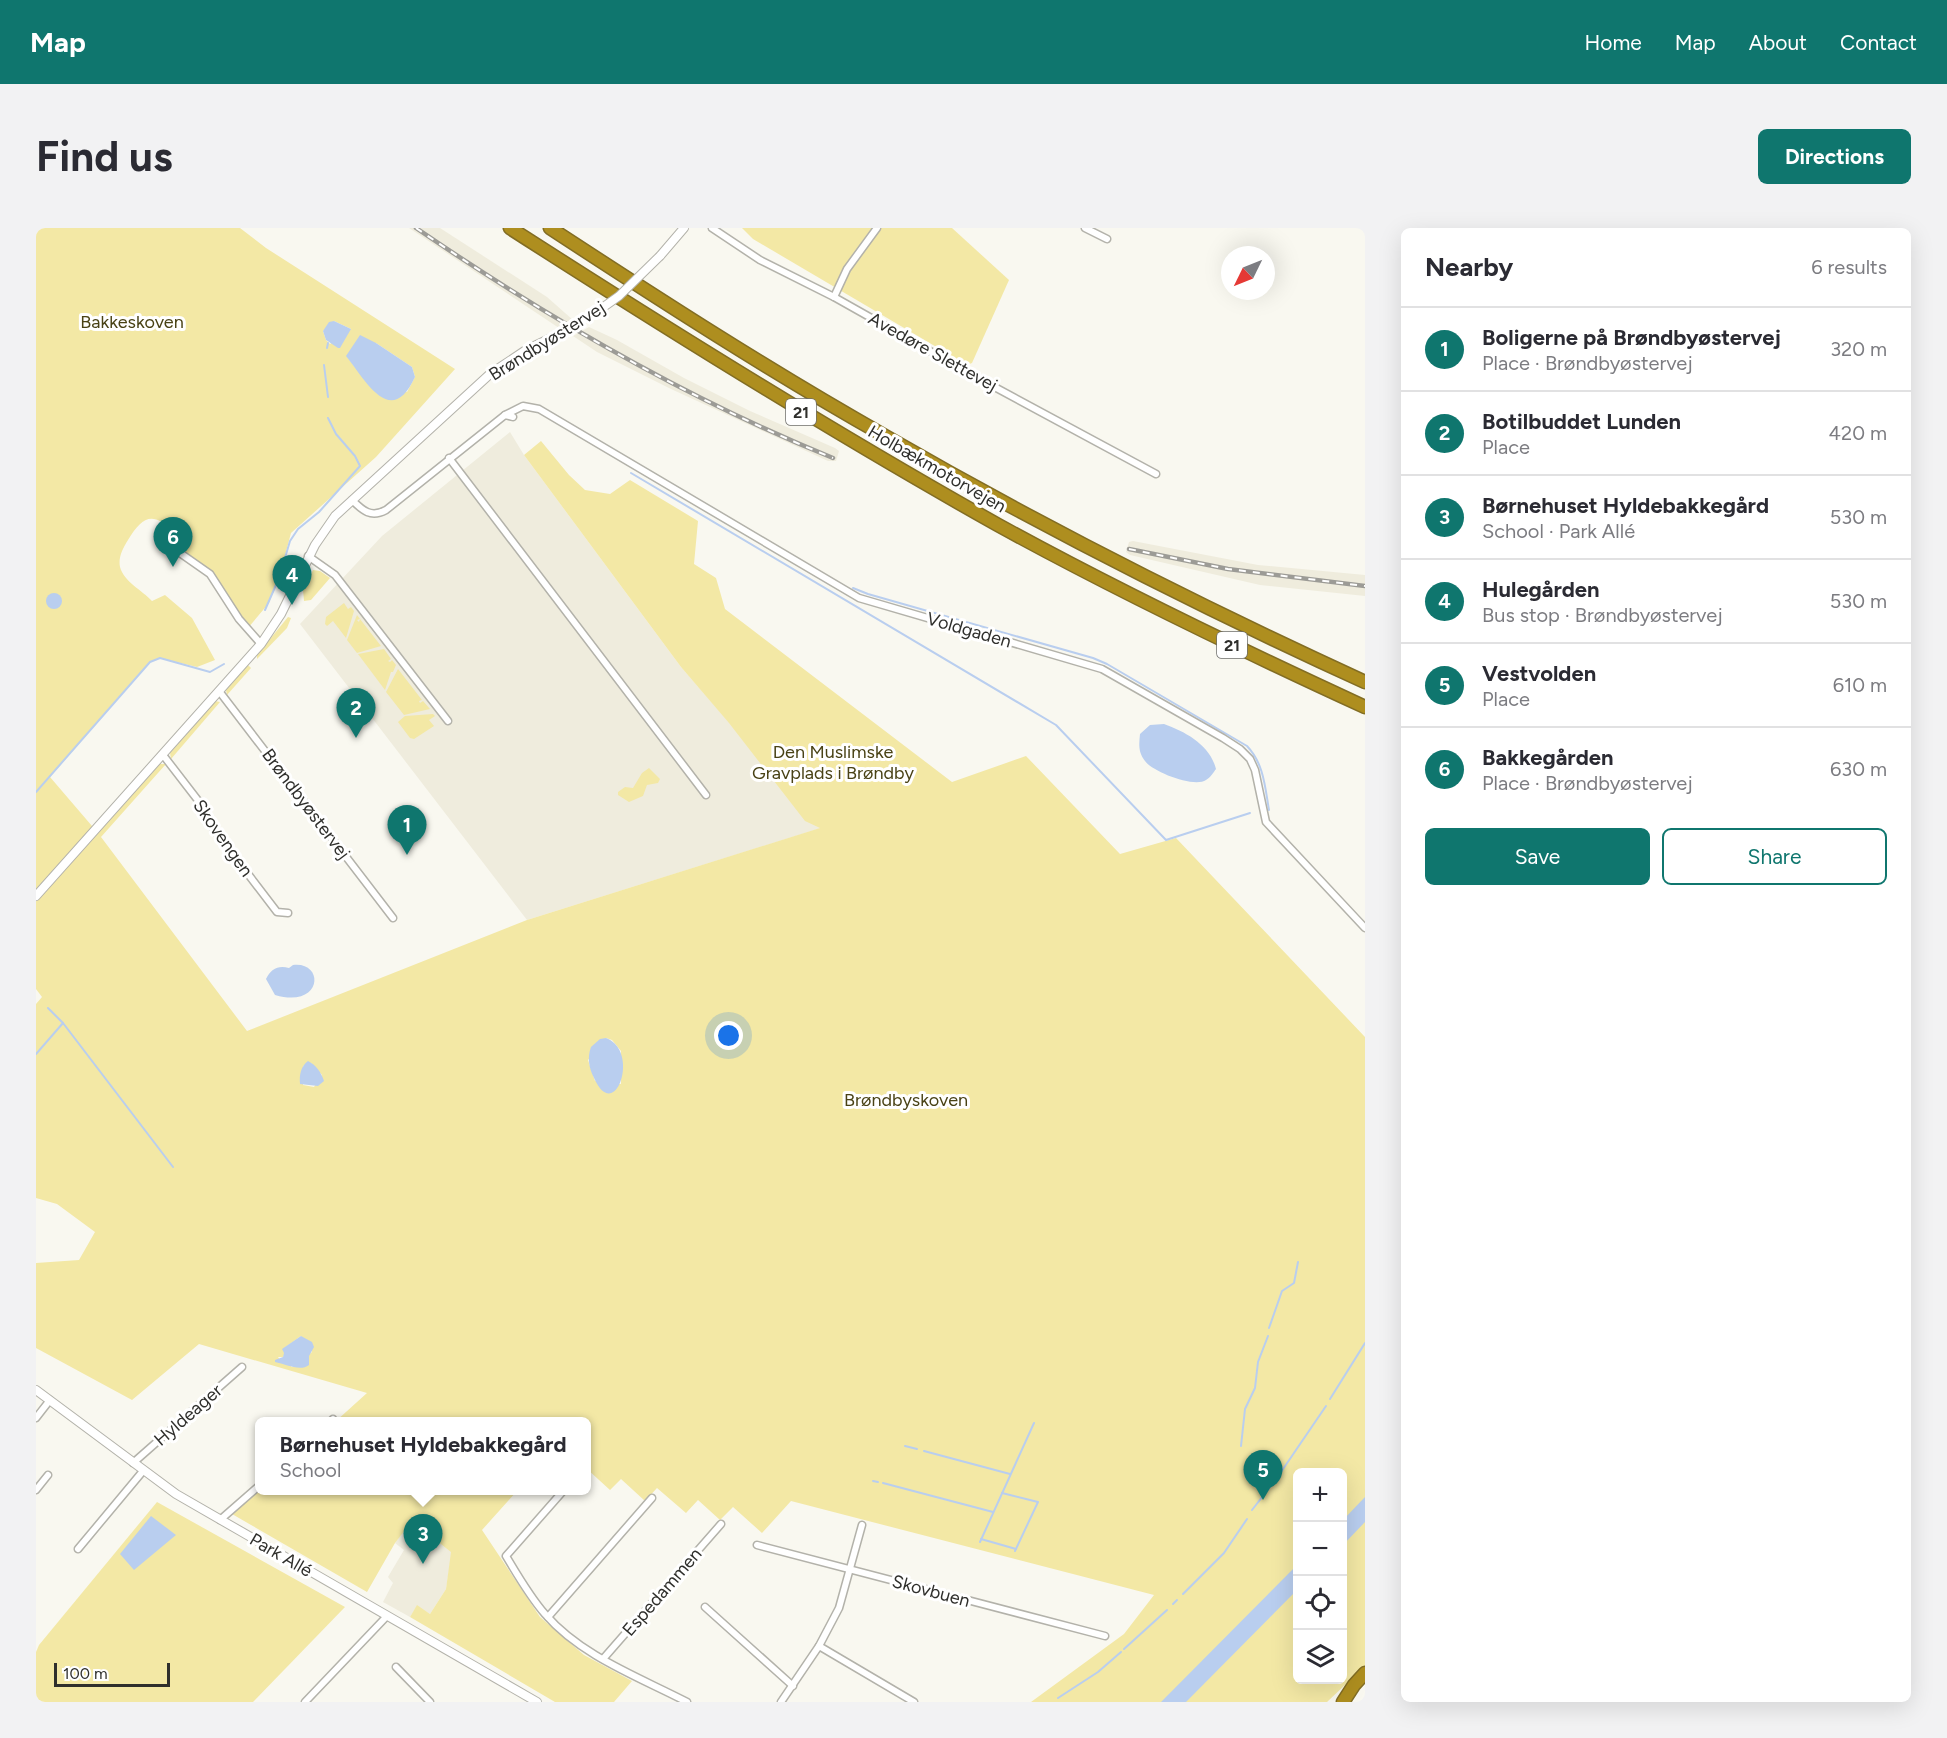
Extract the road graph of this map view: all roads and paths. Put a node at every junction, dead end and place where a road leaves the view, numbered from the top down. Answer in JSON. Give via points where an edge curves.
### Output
{"nodes":[{"id":1,"x":510,"y":228,"type":"edge"},
{"id":2,"x":550,"y":228,"type":"edge"},
{"id":3,"x":684,"y":228,"type":"edge"},
{"id":4,"x":712,"y":228,"type":"edge"},
{"id":5,"x":877,"y":228,"type":"edge"},
{"id":6,"x":1085,"y":228,"type":"edge"},
{"id":7,"x":1107,"y":239,"type":"dead end"},
{"id":8,"x":834,"y":297,"type":"junction"},
{"id":9,"x":505,"y":415,"type":"junction"},
{"id":10,"x":513,"y":417,"type":"dead end"},
{"id":11,"x":449,"y":458,"type":"junction"},
{"id":12,"x":1156,"y":474,"type":"dead end"},
{"id":13,"x":352,"y":500,"type":"junction"},
{"id":14,"x":180,"y":553,"type":"dead end"},
{"id":15,"x":308,"y":556,"type":"junction"},
{"id":16,"x":261,"y":644,"type":"junction"},
{"id":17,"x":1365,"y":682,"type":"edge"},
{"id":18,"x":219,"y":691,"type":"junction"},
{"id":19,"x":1365,"y":707,"type":"edge"},
{"id":20,"x":448,"y":721,"type":"dead end"},
{"id":21,"x":163,"y":755,"type":"junction"},
{"id":22,"x":706,"y":795,"type":"dead end"},
{"id":23,"x":36,"y":896,"type":"edge"},
{"id":24,"x":288,"y":913,"type":"dead end"},
{"id":25,"x":393,"y":918,"type":"dead end"},
{"id":26,"x":1365,"y":928,"type":"edge"},
{"id":27,"x":242,"y":1367,"type":"dead end"},
{"id":28,"x":36,"y":1390,"type":"edge"},
{"id":29,"x":50,"y":1400,"type":"junction"},
{"id":30,"x":36,"y":1418,"type":"edge"},
{"id":31,"x":133,"y":1463,"type":"junction"},
{"id":32,"x":143,"y":1471,"type":"junction"},
{"id":33,"x":48,"y":1475,"type":"dead end"},
{"id":34,"x":255,"y":1489,"type":"edge"},
{"id":35,"x":36,"y":1490,"type":"edge"},
{"id":36,"x":560,"y":1495,"type":"edge"},
{"id":37,"x":652,"y":1498,"type":"dead end"},
{"id":38,"x":220,"y":1520,"type":"junction"},
{"id":39,"x":722,"y":1524,"type":"dead end"},
{"id":40,"x":862,"y":1525,"type":"dead end"},
{"id":41,"x":757,"y":1545,"type":"dead end"},
{"id":42,"x":78,"y":1549,"type":"dead end"},
{"id":43,"x":851,"y":1569,"type":"junction"},
{"id":44,"x":705,"y":1607,"type":"dead end"},
{"id":45,"x":387,"y":1616,"type":"junction"},
{"id":46,"x":548,"y":1617,"type":"junction"},
{"id":47,"x":1105,"y":1636,"type":"dead end"},
{"id":48,"x":819,"y":1646,"type":"junction"},
{"id":49,"x":603,"y":1659,"type":"junction"},
{"id":50,"x":396,"y":1667,"type":"dead end"},
{"id":51,"x":1365,"y":1673,"type":"edge"},
{"id":52,"x":1365,"y":1683,"type":"edge"},
{"id":53,"x":794,"y":1686,"type":"junction"},
{"id":54,"x":305,"y":1702,"type":"edge"},
{"id":55,"x":430,"y":1702,"type":"edge"},
{"id":56,"x":537,"y":1702,"type":"edge"},
{"id":57,"x":687,"y":1702,"type":"edge"},
{"id":58,"x":781,"y":1702,"type":"edge"},
{"id":59,"x":914,"y":1702,"type":"edge"},
{"id":60,"x":1344,"y":1702,"type":"edge"}],
"edges":[{"from":1,"to":19,"type":"highway","name":"Holbækmotorvejen","number":"21","via":[[767,392],[1001,527],[1244,652]]},
{"from":2,"to":17,"type":"highway","name":"Holbækmotorvejen","number":"21","via":[[666,304],[884,436],[1121,565]]},
{"from":3,"to":13,"type":"street","name":"Brøndbyøstervej","bridge":true,"via":[[619,296],[490,374]]},
{"from":4,"to":8,"type":"street","name":"Avedøre Slettevej","via":[[760,260]]},
{"from":5,"to":8,"type":"street","via":[[847,269]]},
{"from":6,"to":7,"type":"street"},
{"from":8,"to":12,"type":"street","name":"Avedøre Slettevej"},
{"from":9,"to":10,"type":"street"},
{"from":9,"to":11,"type":"street"},
{"from":9,"to":26,"type":"street","name":"Voldgaden","via":[[523,406],[538,409],[859,597],[1102,669],[1223,738],[1250,759],[1266,822]]},
{"from":11,"to":13,"type":"street","via":[[380,513],[367,513]]},
{"from":11,"to":22,"type":"street"},
{"from":13,"to":15,"type":"street","name":"Brøndbyøstervej","via":[[335,516]]},
{"from":14,"to":16,"type":"street","via":[[210,574]]},
{"from":15,"to":16,"type":"street","name":"Brøndbyøstervej","via":[[281,614]]},
{"from":15,"to":20,"type":"street","via":[[335,575]]},
{"from":16,"to":18,"type":"street","name":"Brøndbyøstervej"},
{"from":18,"to":21,"type":"street","name":"Brøndbyøstervej"},
{"from":18,"to":25,"type":"street","name":"Brøndbyøstervej"},
{"from":21,"to":23,"type":"street","name":"Brøndbyøstervej"},
{"from":21,"to":24,"type":"street","name":"Skovengen","via":[[200,803],[203,816],[277,912]]},
{"from":27,"to":31,"type":"street","name":"Hyldeager"},
{"from":28,"to":29,"type":"street","name":"Park Allé"},
{"from":29,"to":30,"type":"street"},
{"from":29,"to":31,"type":"street","name":"Park Allé"},
{"from":31,"to":32,"type":"street","name":"Park Allé"},
{"from":32,"to":38,"type":"street","name":"Park Allé"},
{"from":32,"to":42,"type":"street"},
{"from":33,"to":35,"type":"street"},
{"from":34,"to":38,"type":"street"},
{"from":36,"to":46,"type":"street","via":[[506,1556]]},
{"from":37,"to":46,"type":"street"},
{"from":38,"to":45,"type":"street","name":"Park Allé"},
{"from":39,"to":49,"type":"street","name":"Espedammen"},
{"from":40,"to":43,"type":"street"},
{"from":41,"to":43,"type":"street","name":"Skovbuen"},
{"from":43,"to":47,"type":"street","name":"Skovbuen"},
{"from":43,"to":48,"type":"street","via":[[839,1608]]},
{"from":44,"to":53,"type":"street"},
{"from":45,"to":54,"type":"street"},
{"from":45,"to":56,"type":"street","name":"Park Allé"},
{"from":46,"to":49,"type":"street"},
{"from":48,"to":53,"type":"street"},
{"from":48,"to":59,"type":"street"},
{"from":49,"to":57,"type":"street"},
{"from":50,"to":55,"type":"street"},
{"from":51,"to":60,"type":"highway"},
{"from":52,"to":60,"type":"highway"},
{"from":53,"to":58,"type":"street"}]}
